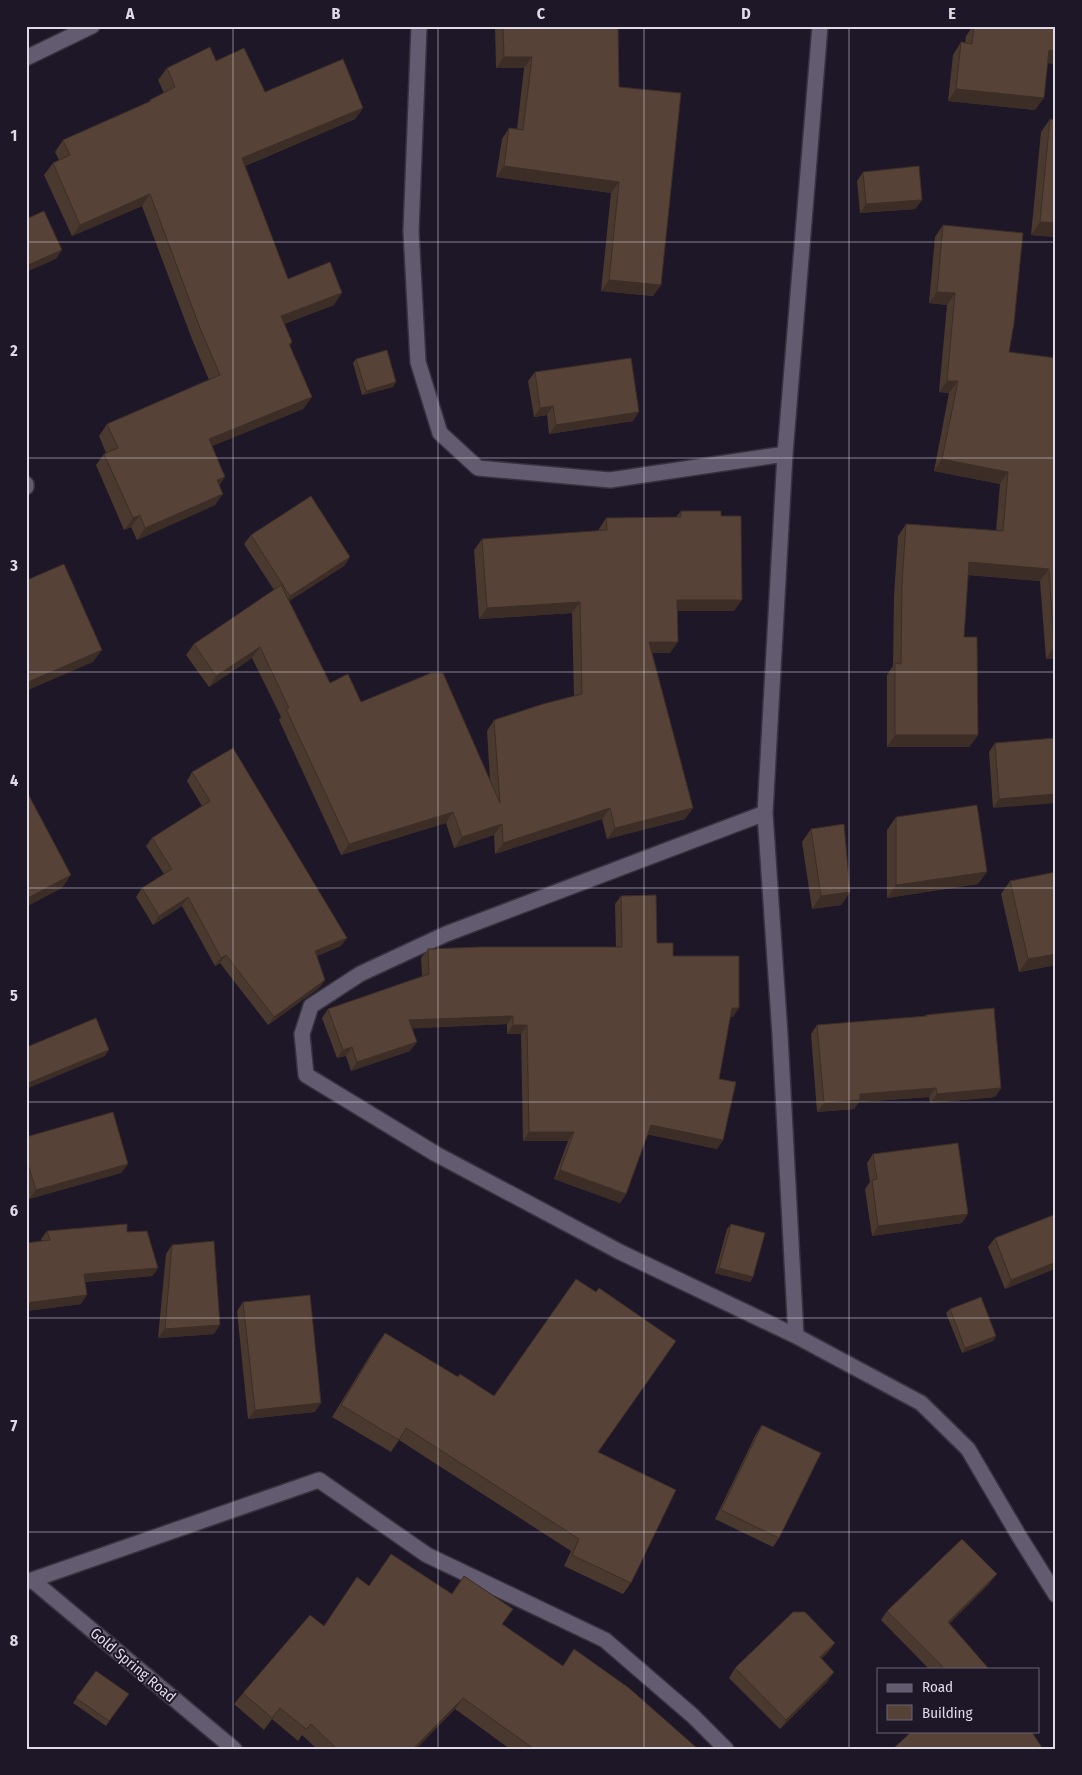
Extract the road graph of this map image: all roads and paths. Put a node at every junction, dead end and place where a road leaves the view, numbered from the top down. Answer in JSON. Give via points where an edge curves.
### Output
{"nodes":[{"id":1,"x":92,"y":26,"type":"edge"},
{"id":2,"x":419,"y":26,"type":"edge"},
{"id":3,"x":820,"y":26,"type":"edge"},
{"id":4,"x":26,"y":58,"type":"edge"},
{"id":5,"x":785,"y":454,"type":"junction"},
{"id":6,"x":765,"y":813,"type":"junction"},
{"id":7,"x":796,"y":1336,"type":"junction"},
{"id":8,"x":29,"y":1581,"type":"edge"},
{"id":9,"x":1056,"y":1595,"type":"edge"},
{"id":10,"x":234,"y":1749,"type":"edge"},
{"id":11,"x":726,"y":1749,"type":"edge"}],
"edges":[{"from":1,"to":4,"type":"street"},
{"from":2,"to":5,"type":"street","via":[[411,231],[418,362],[440,433],[478,468],[610,480]]},
{"from":3,"to":5,"type":"street"},
{"from":5,"to":6,"type":"street"},
{"from":6,"to":7,"type":"street"},
{"from":6,"to":7,"type":"street","via":[[446,934],[360,974],[311,1006],[302,1034],[306,1075],[436,1154],[620,1252]]},
{"from":7,"to":9,"type":"street","via":[[920,1403],[968,1448]]},
{"from":8,"to":10,"type":"street","name":"Gold Spring Road"},
{"from":8,"to":11,"type":"street","via":[[318,1480],[427,1555],[605,1640]]}]}
